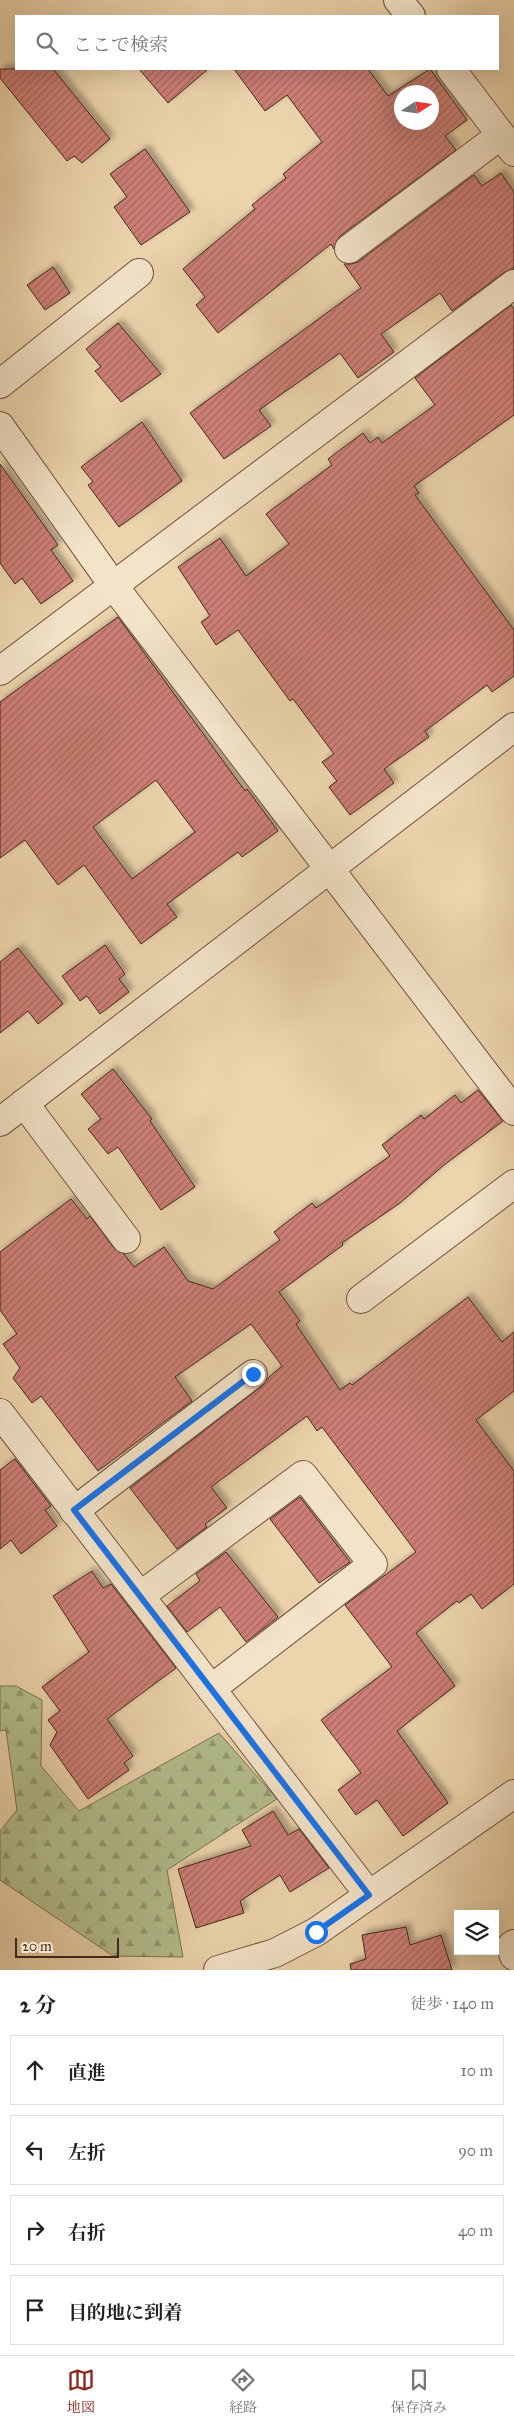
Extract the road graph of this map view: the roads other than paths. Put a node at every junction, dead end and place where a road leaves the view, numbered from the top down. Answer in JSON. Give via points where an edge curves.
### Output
{"nodes":[{"id":1,"x":398,"y":0,"type":"edge"},
{"id":2,"x":410,"y":15,"type":"edge"},
{"id":3,"x":452,"y":70,"type":"edge"},
{"id":4,"x":507,"y":143,"type":"edge"},
{"id":5,"x":349,"y":249,"type":"dead end"},
{"id":6,"x":139,"y":273,"type":"dead end"},
{"id":7,"x":514,"y":284,"type":"edge"},
{"id":8,"x":0,"y":384,"type":"edge"},
{"id":9,"x":0,"y":426,"type":"edge"},
{"id":10,"x":113,"y":585,"type":"junction"},
{"id":11,"x":0,"y":671,"type":"edge"},
{"id":12,"x":514,"y":727,"type":"edge"},
{"id":13,"x":329,"y":868,"type":"junction"},
{"id":14,"x":24,"y":1103,"type":"junction"},
{"id":15,"x":514,"y":1111,"type":"edge"},
{"id":16,"x":0,"y":1122,"type":"edge"},
{"id":17,"x":514,"y":1184,"type":"edge"},
{"id":18,"x":126,"y":1239,"type":"dead end"},
{"id":19,"x":361,"y":1299,"type":"dead end"},
{"id":20,"x":253,"y":1374,"type":"dead end"},
{"id":21,"x":0,"y":1413,"type":"edge"},
{"id":22,"x":8,"y":1441,"type":"edge"},
{"id":23,"x":74,"y":1510,"type":"junction"},
{"id":24,"x":140,"y":1596,"type":"junction"},
{"id":25,"x":211,"y":1689,"type":"junction"},
{"id":26,"x":514,"y":1794,"type":"edge"},
{"id":27,"x":369,"y":1895,"type":"junction"},
{"id":28,"x":514,"y":1944,"type":"edge"},
{"id":29,"x":514,"y":1956,"type":"edge"},
{"id":30,"x":218,"y":1970,"type":"edge"}],
"edges":[{"from":1,"to":2,"type":"street"},
{"from":3,"to":4,"type":"street"},
{"from":4,"to":5,"type":"street"},
{"from":6,"to":8,"type":"street"},
{"from":7,"to":10,"type":"street"},
{"from":9,"to":10,"type":"street"},
{"from":10,"to":11,"type":"street"},
{"from":10,"to":13,"type":"street"},
{"from":12,"to":13,"type":"street"},
{"from":13,"to":14,"type":"street"},
{"from":13,"to":15,"type":"street"},
{"from":14,"to":16,"type":"street"},
{"from":14,"to":18,"type":"street"},
{"from":17,"to":19,"type":"street"},
{"from":20,"to":23,"type":"street"},
{"from":21,"to":22,"type":"street"},
{"from":22,"to":23,"type":"street"},
{"from":23,"to":24,"type":"street"},
{"from":24,"to":25,"type":"street"},
{"from":24,"to":25,"type":"street","via":[[304,1475],[361,1549],[372,1564]]},
{"from":25,"to":27,"type":"street"},
{"from":26,"to":27,"type":"street"},
{"from":27,"to":30,"type":"street","via":[[316,1932],[275,1953]]},
{"from":28,"to":29,"type":"street","via":[[511,1946]]}]}
